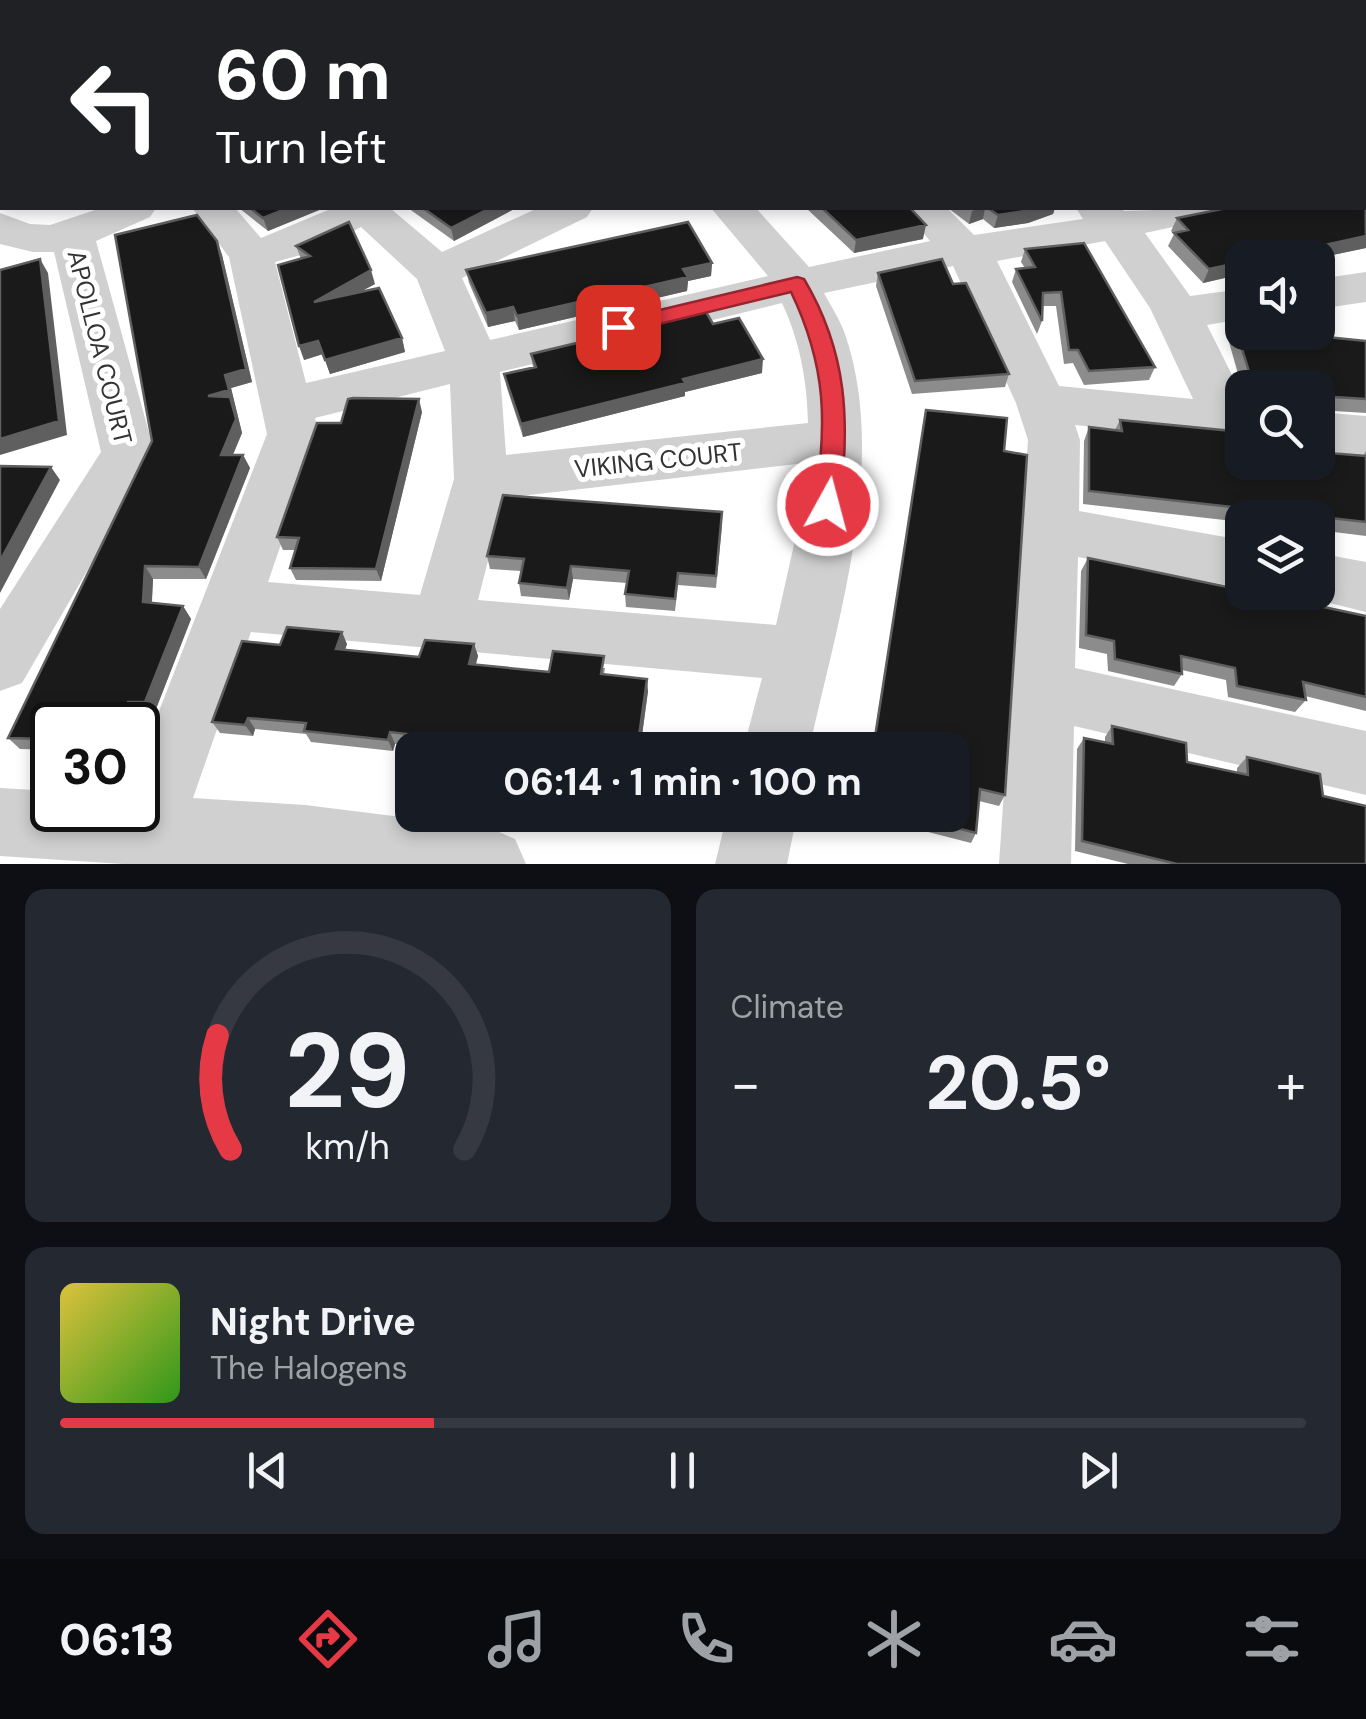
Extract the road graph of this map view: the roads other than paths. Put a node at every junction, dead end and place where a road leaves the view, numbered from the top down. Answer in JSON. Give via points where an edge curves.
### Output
{"nodes":[{"id":1,"x":127,"y":210,"type":"edge"},
{"id":2,"x":214,"y":210,"type":"edge"},
{"id":3,"x":362,"y":210,"type":"edge"},
{"id":4,"x":368,"y":210,"type":"edge"},
{"id":5,"x":568,"y":210,"type":"edge"},
{"id":6,"x":734,"y":210,"type":"edge"},
{"id":7,"x":925,"y":210,"type":"edge"},
{"id":8,"x":1180,"y":210,"type":"edge"},
{"id":9,"x":1107,"y":216,"type":"edge"},
{"id":10,"x":36,"y":233,"type":"edge"},
{"id":11,"x":967,"y":249,"type":"junction"},
{"id":12,"x":251,"y":255,"type":"junction"},
{"id":13,"x":437,"y":272,"type":"junction"},
{"id":14,"x":797,"y":284,"type":"junction"},
{"id":15,"x":1366,"y":287,"type":"edge"},
{"id":16,"x":1335,"y":292,"type":"edge"},
{"id":17,"x":1225,"y":306,"type":"edge"},
{"id":18,"x":1180,"y":313,"type":"junction"},
{"id":19,"x":474,"y":361,"type":"junction"},
{"id":20,"x":1225,"y":401,"type":"edge"},
{"id":21,"x":1042,"y":403,"type":"junction"},
{"id":22,"x":287,"y":406,"type":"junction"},
{"id":23,"x":1225,"y":422,"type":"edge"},
{"id":24,"x":1335,"y":433,"type":"edge"},
{"id":25,"x":1366,"y":436,"type":"edge"},
{"id":26,"x":836,"y":440,"type":"junction"},
{"id":27,"x":481,"y":480,"type":"junction"},
{"id":28,"x":1052,"y":529,"type":"junction"},
{"id":29,"x":1225,"y":561,"type":"edge"},
{"id":30,"x":1335,"y":581,"type":"edge"},
{"id":31,"x":1366,"y":587,"type":"edge"},
{"id":32,"x":231,"y":605,"type":"junction"},
{"id":33,"x":442,"y":623,"type":"junction"},
{"id":34,"x":796,"y":654,"type":"junction"},
{"id":35,"x":0,"y":663,"type":"edge"},
{"id":36,"x":1042,"y":690,"type":"junction"},
{"id":37,"x":780,"y":732,"type":"edge"},
{"id":38,"x":1366,"y":762,"type":"edge"},
{"id":39,"x":160,"y":795,"type":"edge"},
{"id":40,"x":0,"y":822,"type":"edge"},
{"id":41,"x":30,"y":824,"type":"edge"},
{"id":42,"x":160,"y":831,"type":"edge"},
{"id":43,"x":758,"y":832,"type":"edge"},
{"id":44,"x":472,"y":863,"type":"edge"},
{"id":45,"x":751,"y":864,"type":"edge"},
{"id":46,"x":1035,"y":864,"type":"edge"}],
"edges":[{"from":1,"to":10,"type":"street"},
{"from":2,"to":12,"type":"street"},
{"from":3,"to":12,"type":"street"},
{"from":4,"to":13,"type":"street"},
{"from":5,"to":13,"type":"street"},
{"from":6,"to":14,"type":"street"},
{"from":7,"to":11,"type":"street"},
{"from":8,"to":9,"type":"street"},
{"from":9,"to":11,"type":"street","via":[[1029,243]]},
{"from":9,"to":18,"type":"street"},
{"from":10,"to":35,"type":"street","name":"APOLLOA COURT","via":[[128,454]]},
{"from":11,"to":14,"type":"street"},
{"from":11,"to":21,"type":"street"},
{"from":12,"to":22,"type":"street"},
{"from":13,"to":19,"type":"street"},
{"from":14,"to":19,"type":"street"},
{"from":14,"to":26,"type":"street","via":[[829,368]]},
{"from":15,"to":16,"type":"street"},
{"from":17,"to":18,"type":"street"},
{"from":18,"to":20,"type":"street"},
{"from":19,"to":22,"type":"street"},
{"from":19,"to":27,"type":"street"},
{"from":21,"to":23,"type":"street"},
{"from":21,"to":28,"type":"street","via":[[1056,457]]},
{"from":22,"to":32,"type":"street","via":[[292,434]]},
{"from":24,"to":25,"type":"street"},
{"from":26,"to":27,"type":"street","name":"VIKING COURT"},
{"from":26,"to":34,"type":"street"},
{"from":27,"to":33,"type":"street"},
{"from":28,"to":29,"type":"street"},
{"from":28,"to":36,"type":"street"},
{"from":30,"to":31,"type":"street"},
{"from":32,"to":33,"type":"street"},
{"from":32,"to":39,"type":"street"},
{"from":33,"to":34,"type":"street"},
{"from":34,"to":37,"type":"street"},
{"from":36,"to":38,"type":"street"},
{"from":36,"to":46,"type":"street"},
{"from":40,"to":41,"type":"street"},
{"from":42,"to":44,"type":"street","via":[[305,840]]},
{"from":43,"to":45,"type":"street"}]}
